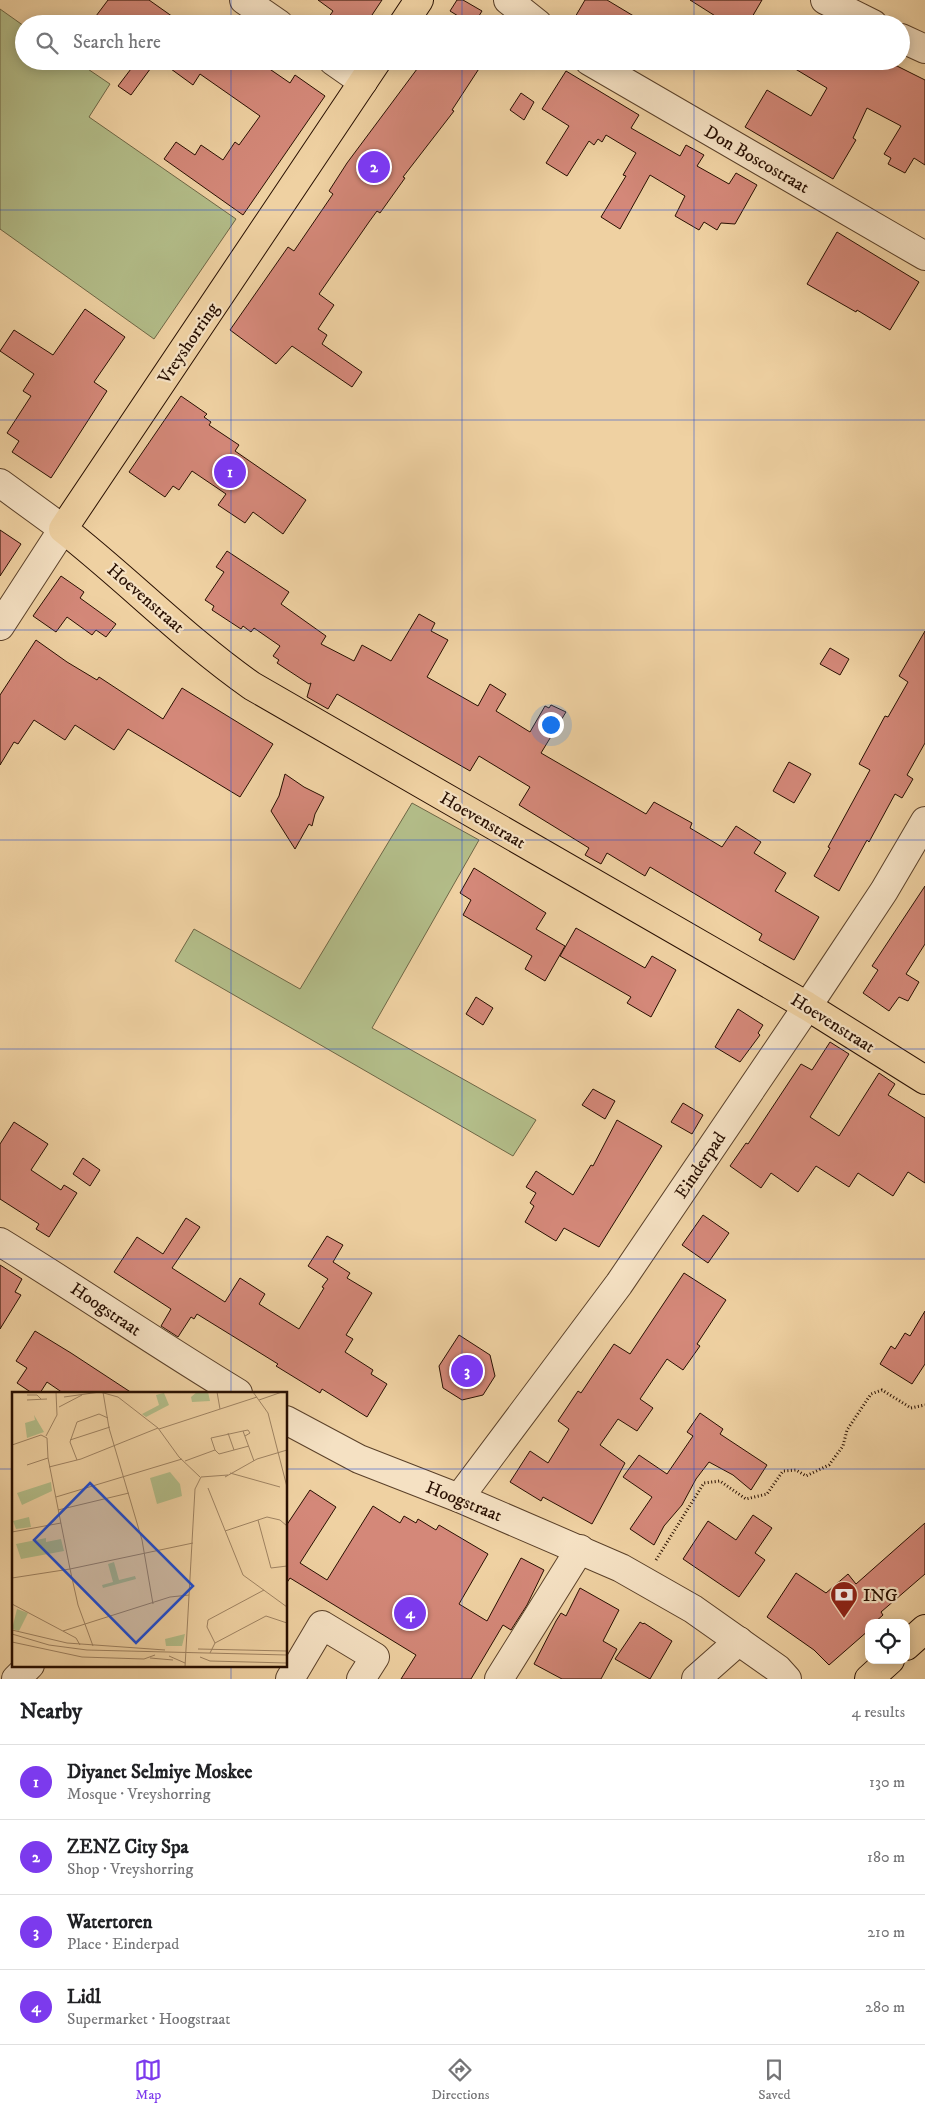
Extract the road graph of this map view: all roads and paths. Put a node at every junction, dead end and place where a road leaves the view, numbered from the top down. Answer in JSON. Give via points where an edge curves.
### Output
{"nodes":[{"id":1,"x":244,"y":0,"type":"edge"},
{"id":2,"x":419,"y":0,"type":"edge"},
{"id":3,"x":508,"y":0,"type":"edge"},
{"id":4,"x":825,"y":0,"type":"edge"},
{"id":5,"x":265,"y":15,"type":"edge"},
{"id":6,"x":409,"y":15,"type":"edge"},
{"id":7,"x":527,"y":15,"type":"edge"},
{"id":8,"x":855,"y":15,"type":"edge"},
{"id":9,"x":910,"y":42,"type":"edge"},
{"id":10,"x":925,"y":49,"type":"edge"},
{"id":11,"x":605,"y":70,"type":"edge"},
{"id":12,"x":370,"y":72,"type":"edge"},
{"id":13,"x":925,"y":256,"type":"edge"},
{"id":14,"x":0,"y":483,"type":"edge"},
{"id":15,"x":63,"y":529,"type":"junction"},
{"id":16,"x":0,"y":626,"type":"edge"},
{"id":17,"x":925,"y":822,"type":"edge"},
{"id":18,"x":808,"y":1006,"type":"junction"},
{"id":19,"x":925,"y":1080,"type":"edge"},
{"id":20,"x":0,"y":1242,"type":"edge"},
{"id":21,"x":236,"y":1392,"type":"edge"},
{"id":22,"x":925,"y":1405,"type":"edge"},
{"id":23,"x":288,"y":1421,"type":"edge"},
{"id":24,"x":459,"y":1498,"type":"junction"},
{"id":25,"x":580,"y":1549,"type":"junction"},
{"id":26,"x":643,"y":1580,"type":"junction"},
{"id":27,"x":925,"y":1629,"type":"edge"},
{"id":28,"x":739,"y":1640,"type":"junction"},
{"id":29,"x":910,"y":1642,"type":"edge"},
{"id":30,"x":886,"y":1664,"type":"edge"},
{"id":31,"x":29,"y":1666,"type":"edge"},
{"id":32,"x":16,"y":1679,"type":"edge"},
{"id":33,"x":290,"y":1679,"type":"edge"},
{"id":34,"x":361,"y":1679,"type":"edge"},
{"id":35,"x":499,"y":1679,"type":"edge"},
{"id":36,"x":696,"y":1679,"type":"edge"},
{"id":37,"x":787,"y":1679,"type":"edge"},
{"id":38,"x":869,"y":1679,"type":"edge"}],
"edges":[{"from":1,"to":5,"type":"street"},
{"from":2,"to":6,"type":"main road"},
{"from":3,"to":7,"type":"street"},
{"from":4,"to":8,"type":"street"},
{"from":9,"to":10,"type":"street"},
{"from":11,"to":13,"type":"street","name":"Don Boscostraat"},
{"from":12,"to":15,"type":"main road","name":"Vreyshorring"},
{"from":14,"to":15,"type":"street"},
{"from":15,"to":16,"type":"street","name":"Vreyshorring"},
{"from":15,"to":18,"type":"main road","name":"Hoevenstraat","via":[[221,664],[252,686]]},
{"from":17,"to":18,"type":"street","name":"Einderpad"},
{"from":18,"to":19,"type":"main road","name":"Hoevenstraat"},
{"from":18,"to":24,"type":"street","name":"Einderpad","via":[[619,1284]]},
{"from":20,"to":21,"type":"street","name":"Hoogstraat"},
{"from":22,"to":26,"type":"path","via":[[911,1408],[882,1390],[876,1391],[847,1430],[843,1446],[830,1465],[806,1476],[796,1470],[784,1471],[767,1494],[746,1499],[720,1481],[704,1483]]},
{"from":23,"to":24,"type":"street","name":"Hoogstraat","via":[[359,1459]]},
{"from":24,"to":25,"type":"street","name":"Hoogstraat"},
{"from":25,"to":26,"type":"street","name":"Hoogstraat"},
{"from":25,"to":35,"type":"street"},
{"from":26,"to":28,"type":"street","name":"Hoogstraat"},
{"from":27,"to":29,"type":"main road"},
{"from":28,"to":36,"type":"street"},
{"from":28,"to":37,"type":"street","name":"Hoogstraat"},
{"from":30,"to":38,"type":"main road"},
{"from":31,"to":32,"type":"street"},
{"from":33,"to":34,"type":"street","via":[[322,1625],[375,1657]]}]}
